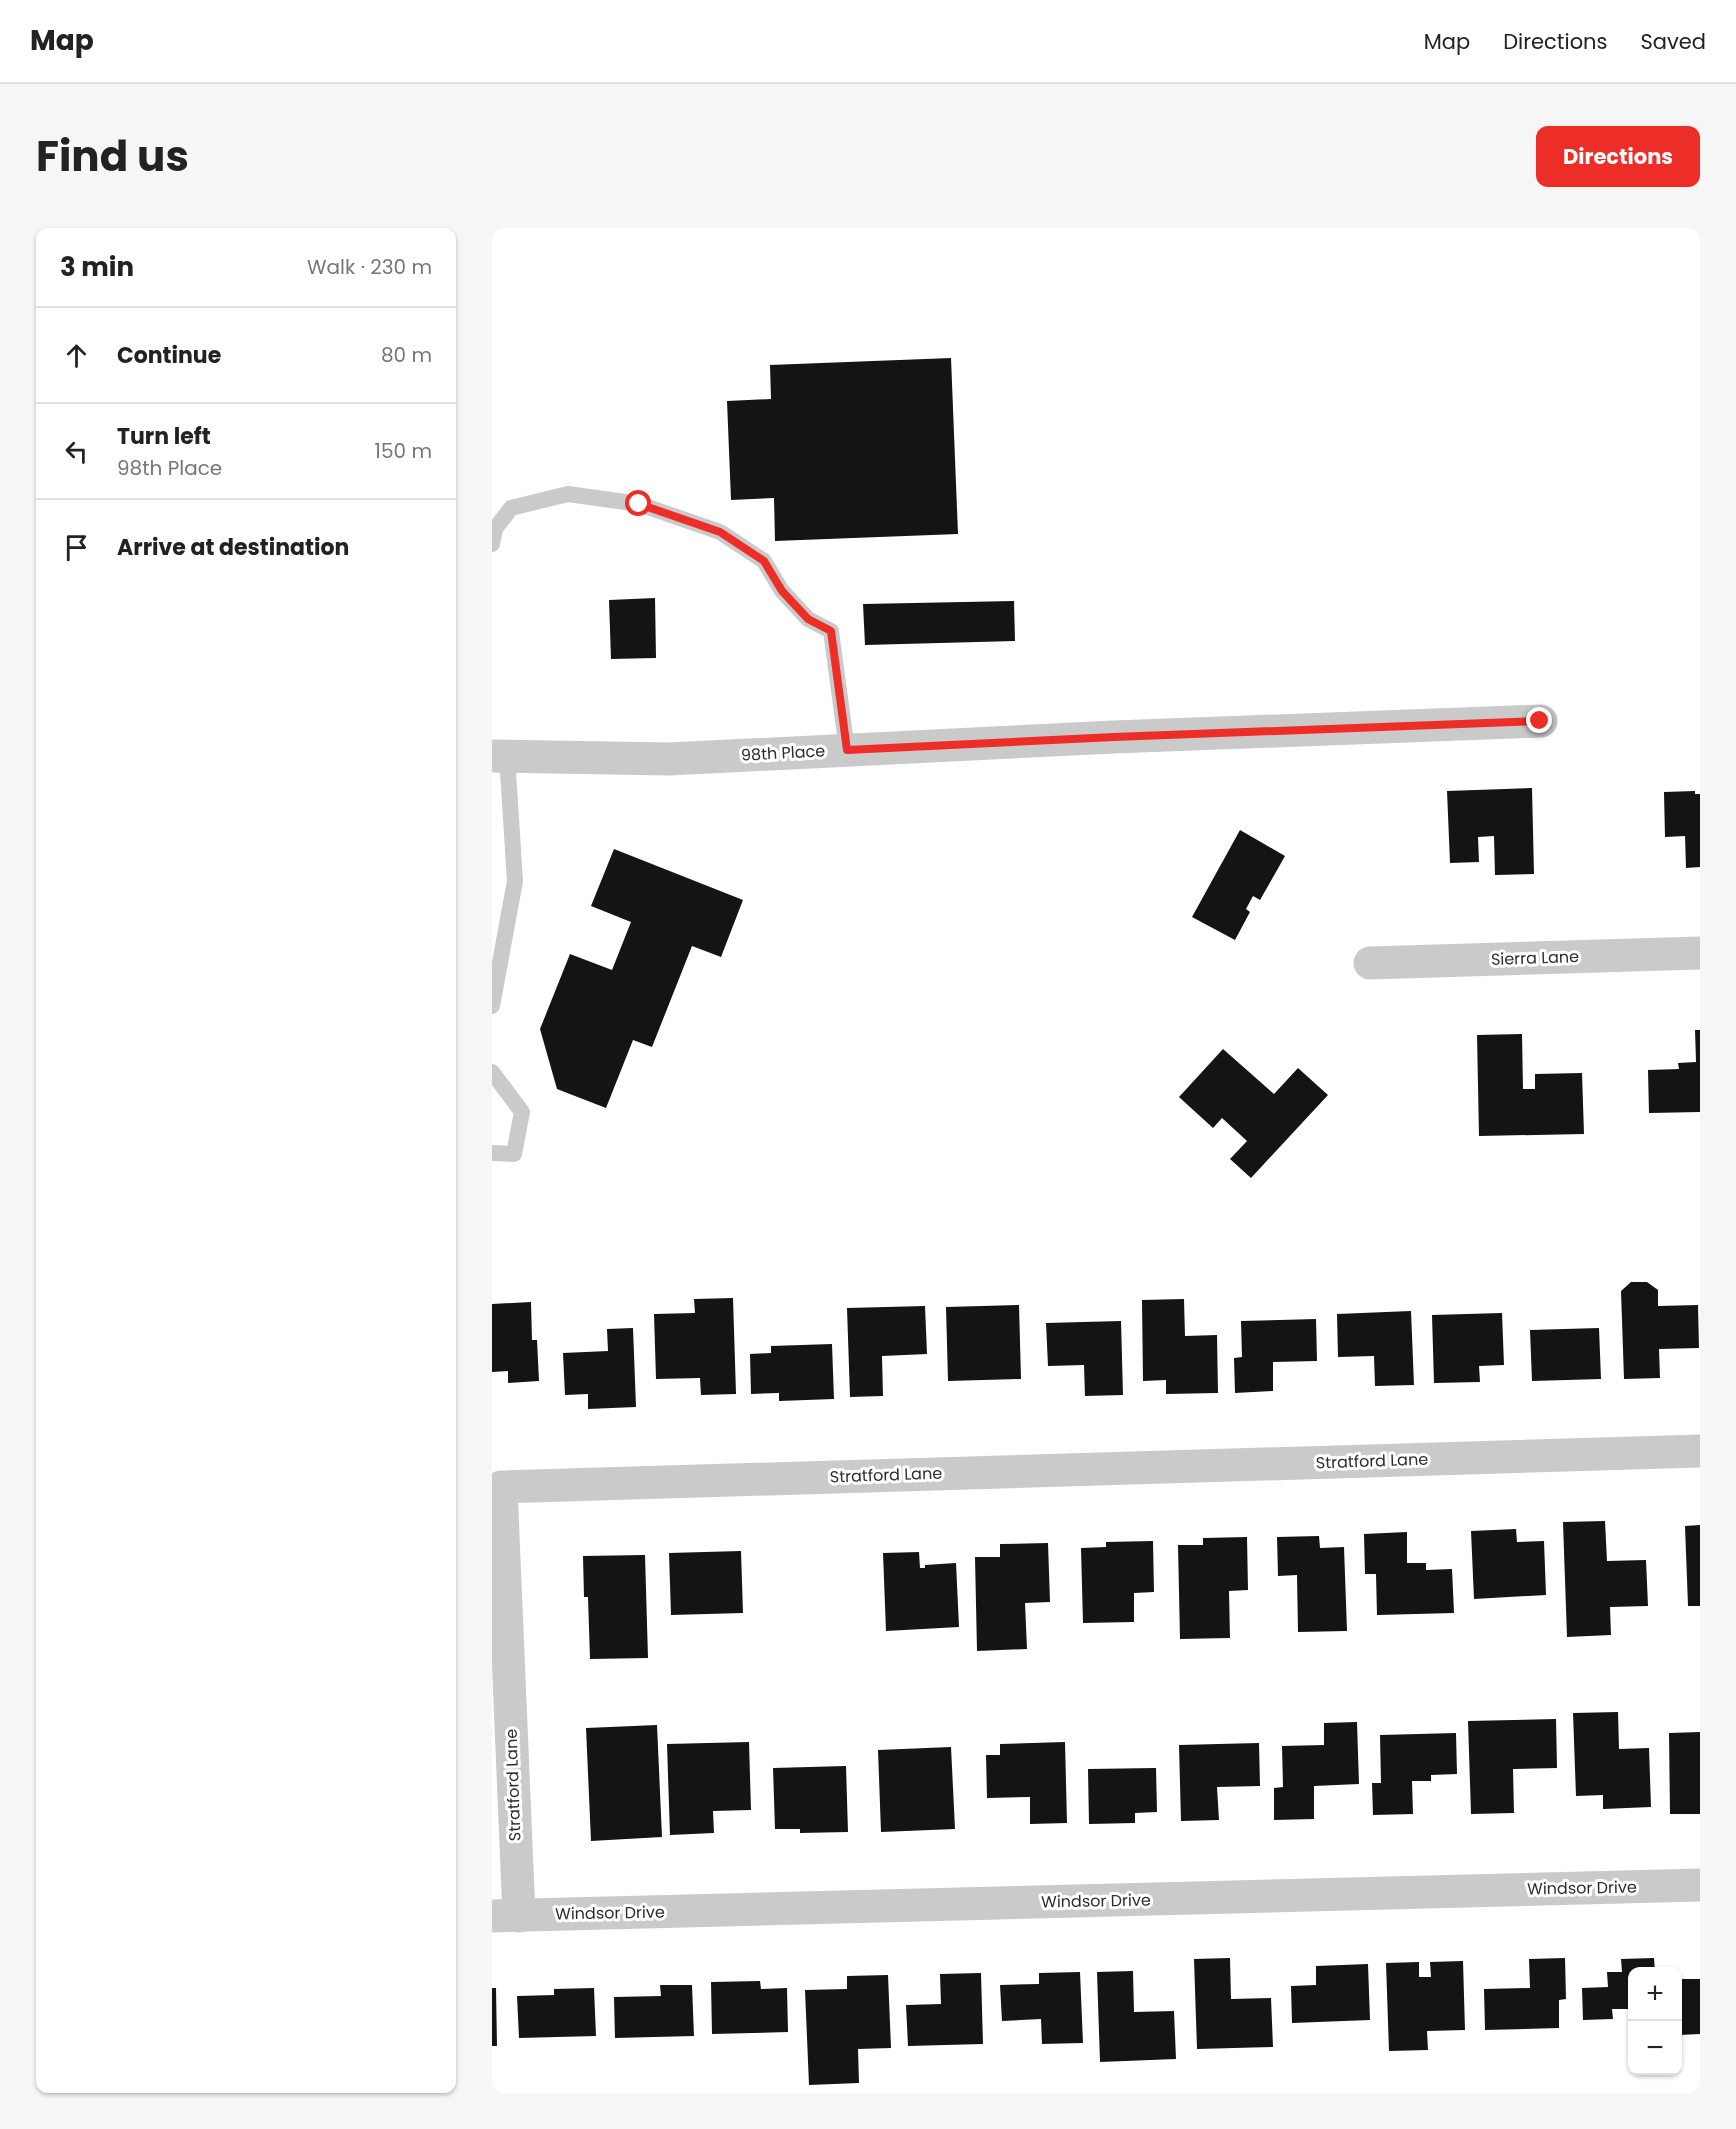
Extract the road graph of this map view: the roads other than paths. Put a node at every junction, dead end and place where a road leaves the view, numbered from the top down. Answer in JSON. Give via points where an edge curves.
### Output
{"nodes":[{"id":1,"x":492,"y":544,"type":"edge"},
{"id":2,"x":1540,"y":721,"type":"dead end"},
{"id":3,"x":847,"y":750,"type":"junction"},
{"id":4,"x":499,"y":756,"type":"edge"},
{"id":5,"x":1700,"y":953,"type":"edge"},
{"id":6,"x":1370,"y":963,"type":"dead end"},
{"id":7,"x":492,"y":1006,"type":"edge"},
{"id":8,"x":492,"y":1072,"type":"edge"},
{"id":9,"x":492,"y":1153,"type":"edge"},
{"id":10,"x":1700,"y":1451,"type":"edge"},
{"id":11,"x":1700,"y":1885,"type":"edge"},
{"id":12,"x":506,"y":1916,"type":"edge"}],
"edges":[{"from":1,"to":3,"type":"lane","via":[[495,529],[511,508],[568,494],[639,504],[720,532],[764,561],[782,591],[808,619],[831,631]]},
{"from":2,"to":3,"type":"street","name":"98th Place"},
{"from":3,"to":4,"type":"street","name":"98th Place","via":[[669,759]]},
{"from":4,"to":7,"type":"lane","via":[[515,881]]},
{"from":5,"to":6,"type":"street","name":"Sierra Lane"},
{"from":8,"to":9,"type":"lane","via":[[522,1112],[514,1154]]},
{"from":10,"to":12,"type":"street","name":"Stratford Lane","via":[[501,1487]]},
{"from":11,"to":12,"type":"street","name":"Windsor Drive"}]}
